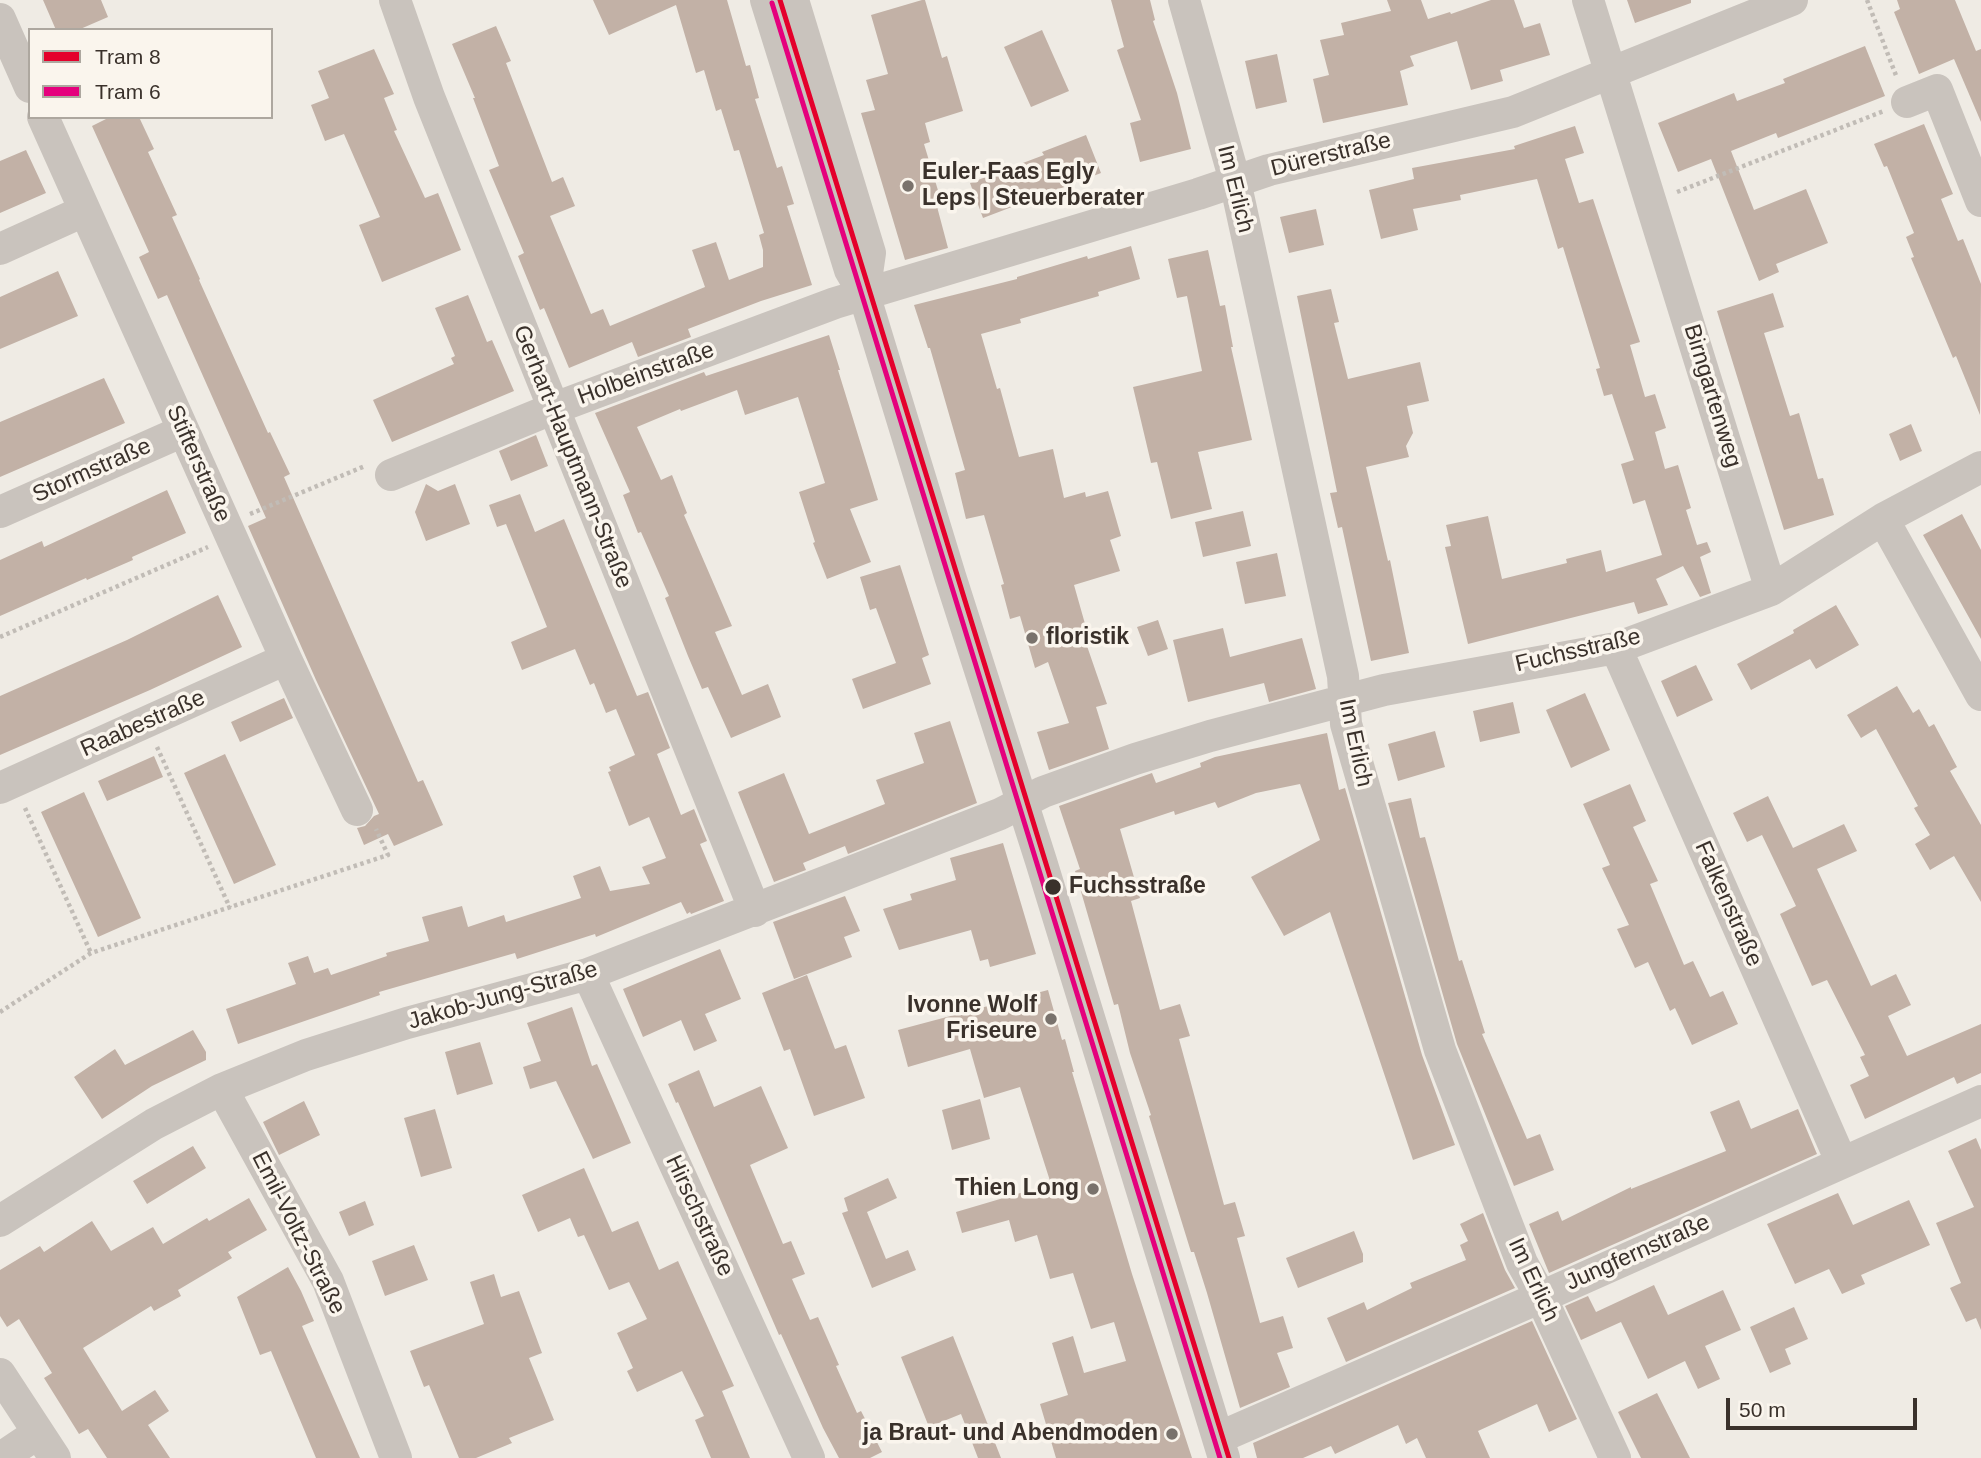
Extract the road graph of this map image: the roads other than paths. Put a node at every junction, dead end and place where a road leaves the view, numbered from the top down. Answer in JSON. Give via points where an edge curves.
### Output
{"nodes":[{"id":1,"x":395,"y":0,"type":"edge"},
{"id":2,"x":766,"y":0,"type":"edge"},
{"id":3,"x":793,"y":0,"type":"edge"},
{"id":4,"x":1184,"y":0,"type":"edge"},
{"id":5,"x":1588,"y":0,"type":"edge"},
{"id":6,"x":1792,"y":0,"type":"edge"},
{"id":7,"x":0,"y":19,"type":"edge"},
{"id":8,"x":1610,"y":74,"type":"junction"},
{"id":9,"x":28,"y":82,"type":"edge"},
{"id":10,"x":1907,"y":102,"type":"road end"},
{"id":11,"x":44,"y":119,"type":"edge"},
{"id":12,"x":1235,"y":181,"type":"junction"},
{"id":13,"x":1981,"y":201,"type":"edge"},
{"id":14,"x":84,"y":211,"type":"junction"},
{"id":15,"x":0,"y":249,"type":"edge"},
{"id":16,"x":864,"y":294,"type":"junction"},
{"id":17,"x":552,"y":409,"type":"junction"},
{"id":18,"x":183,"y":431,"type":"junction"},
{"id":19,"x":1981,"y":467,"type":"edge"},
{"id":20,"x":391,"y":475,"type":"road end"},
{"id":21,"x":0,"y":512,"type":"edge"},
{"id":22,"x":1883,"y":519,"type":"junction"},
{"id":23,"x":1771,"y":590,"type":"junction"},
{"id":24,"x":1616,"y":648,"type":"junction"},
{"id":25,"x":286,"y":659,"type":"junction"},
{"id":26,"x":1981,"y":695,"type":"edge"},
{"id":27,"x":1344,"y":701,"type":"junction"},
{"id":28,"x":7,"y":785,"type":"edge"},
{"id":29,"x":1022,"y":803,"type":"junction"},
{"id":30,"x":357,"y":810,"type":"road end"},
{"id":31,"x":755,"y":911,"type":"junction"},
{"id":32,"x":588,"y":974,"type":"junction"},
{"id":33,"x":222,"y":1090,"type":"junction"},
{"id":34,"x":1981,"y":1101,"type":"edge"},
{"id":35,"x":1841,"y":1161,"type":"junction"},
{"id":36,"x":0,"y":1221,"type":"edge"},
{"id":37,"x":1541,"y":1297,"type":"junction"},
{"id":38,"x":0,"y":1374,"type":"edge"},
{"id":39,"x":47,"y":1445,"type":"edge"},
{"id":40,"x":1221,"y":1448,"type":"edge"},
{"id":41,"x":1,"y":1458,"type":"edge"},
{"id":42,"x":396,"y":1458,"type":"edge"},
{"id":43,"x":809,"y":1458,"type":"edge"},
{"id":44,"x":1615,"y":1458,"type":"edge"}],
"edges":[{"from":1,"to":17,"type":"street","name":"Gerhart-Hauptmann-Straße"},
{"from":2,"to":16,"type":"street","via":[[850,270]]},
{"from":3,"to":16,"type":"street","via":[[870,253]]},
{"from":4,"to":12,"type":"street","name":"Im Erlich"},
{"from":5,"to":8,"type":"street","name":"Birngartenweg"},
{"from":6,"to":8,"type":"street","name":"Dürerstraße"},
{"from":7,"to":9,"type":"street"},
{"from":8,"to":12,"type":"street","name":"Dürerstraße","via":[[1513,112]]},
{"from":8,"to":23,"type":"street","name":"Birngartenweg"},
{"from":10,"to":13,"type":"street","via":[[1937,90]]},
{"from":11,"to":14,"type":"street","name":"Stifterstraße"},
{"from":12,"to":16,"type":"street","name":"Dürerstraße"},
{"from":12,"to":27,"type":"street","name":"Im Erlich","via":[[1343,676]]},
{"from":14,"to":15,"type":"street"},
{"from":14,"to":18,"type":"street","name":"Stifterstraße"},
{"from":16,"to":17,"type":"street","name":"Holbeinstraße"},
{"from":16,"to":29,"type":"street"},
{"from":17,"to":20,"type":"street","name":"Holbeinstraße"},
{"from":17,"to":31,"type":"street","name":"Gerhart-Hauptmann-Straße"},
{"from":18,"to":21,"type":"street","name":"Stormstraße"},
{"from":18,"to":25,"type":"street","name":"Stifterstraße"},
{"from":19,"to":22,"type":"street","name":"Fuchsstraße"},
{"from":22,"to":23,"type":"street","name":"Fuchsstraße"},
{"from":22,"to":26,"type":"street"},
{"from":23,"to":24,"type":"street","name":"Fuchsstraße"},
{"from":24,"to":27,"type":"street","name":"Fuchsstraße"},
{"from":24,"to":35,"type":"street","name":"Falkenstraße"},
{"from":25,"to":28,"type":"street","name":"Raabestraße"},
{"from":25,"to":30,"type":"street","name":"Stifterstraße"},
{"from":27,"to":29,"type":"street","name":"Fuchsstraße","via":[[1135,759]]},
{"from":27,"to":37,"type":"street","name":"Im Erlich","via":[[1346,724],[1440,1050],[1522,1263]]},
{"from":29,"to":31,"type":"street","name":"Jakob-Jung-Straße"},
{"from":29,"to":40,"type":"street"},
{"from":31,"to":32,"type":"street","name":"Jakob-Jung-Straße"},
{"from":32,"to":33,"type":"street","name":"Jakob-Jung-Straße","via":[[306,1055]]},
{"from":32,"to":43,"type":"street","name":"Hirschstraße"},
{"from":33,"to":36,"type":"street","name":"Jakob-Jung-Straße","via":[[154,1124]]},
{"from":33,"to":42,"type":"street","name":"Emil-Voltz-Straße","via":[[328,1281]]},
{"from":34,"to":35,"type":"street","name":"Jungfernstraße"},
{"from":35,"to":37,"type":"street","name":"Jungfernstraße"},
{"from":37,"to":40,"type":"street","name":"Jungfernstraße"},
{"from":37,"to":44,"type":"street","name":"Im Erlich"},
{"from":38,"to":39,"type":"street"},
{"from":39,"to":41,"type":"street"}]}
